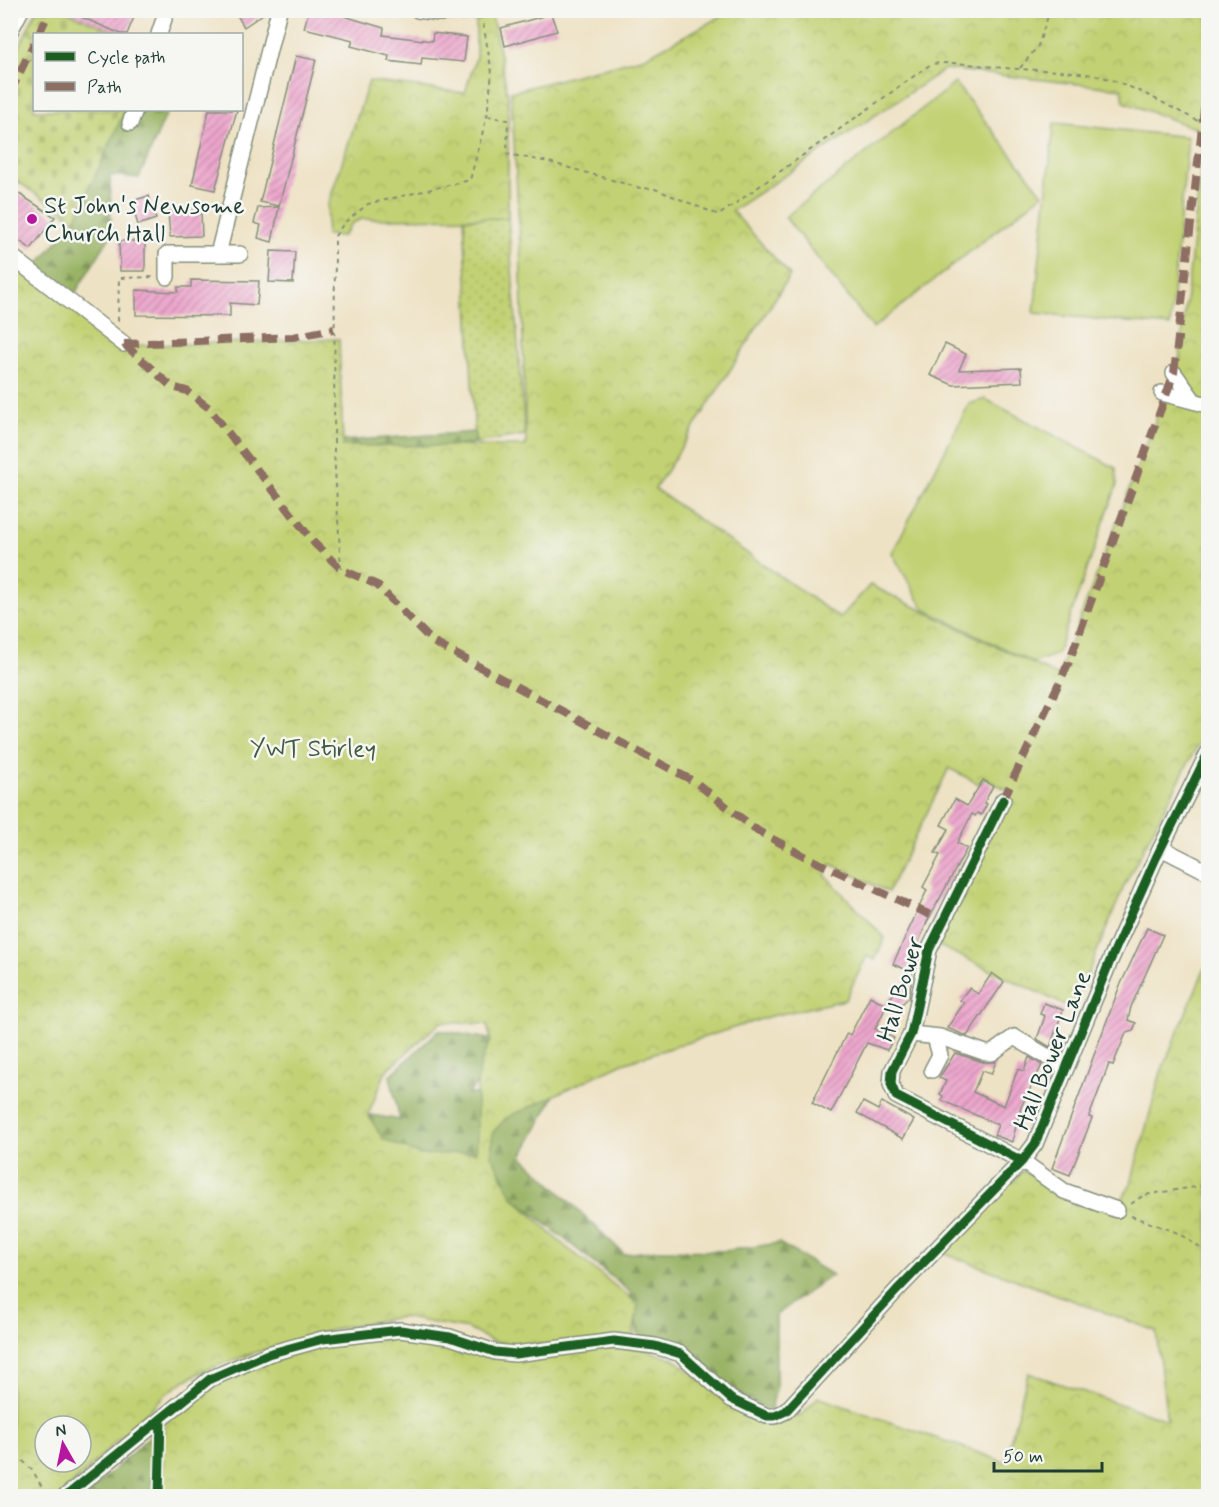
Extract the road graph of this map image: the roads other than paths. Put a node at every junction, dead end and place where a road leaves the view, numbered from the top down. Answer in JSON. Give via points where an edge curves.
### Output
{"nodes":[{"id":1,"x":21,"y":10,"type":"edge"},
{"id":2,"x":167,"y":10,"type":"edge"},
{"id":3,"x":279,"y":10,"type":"edge"},
{"id":4,"x":418,"y":10,"type":"edge"},
{"id":5,"x":481,"y":11,"type":"edge"},
{"id":6,"x":10,"y":31,"type":"edge"},
{"id":7,"x":159,"y":33,"type":"edge"},
{"id":8,"x":218,"y":254,"type":"junction"},
{"id":9,"x":240,"y":254,"type":"dead end"},
{"id":10,"x":10,"y":255,"type":"edge"},
{"id":11,"x":167,"y":277,"type":"road end"},
{"id":12,"x":121,"y":341,"type":"road end"},
{"id":13,"x":1174,"y":373,"type":"dead end"},
{"id":14,"x":1162,"y":393,"type":"dead end"},
{"id":15,"x":1201,"y":403,"type":"edge"},
{"id":16,"x":1209,"y":753,"type":"edge"},
{"id":17,"x":1003,"y":800,"type":"dead end"},
{"id":18,"x":1161,"y":848,"type":"junction"},
{"id":19,"x":1204,"y":870,"type":"dead end"},
{"id":20,"x":911,"y":1034,"type":"junction"},
{"id":21,"x":935,"y":1036,"type":"junction"},
{"id":22,"x":1065,"y":1067,"type":"junction"},
{"id":23,"x":932,"y":1070,"type":"dead end"},
{"id":24,"x":1022,"y":1161,"type":"junction"},
{"id":25,"x":1117,"y":1210,"type":"road end"},
{"id":26,"x":66,"y":1497,"type":"edge"}],
"edges":[{"from":1,"to":6,"type":"street"},
{"from":2,"to":7,"type":"street"},
{"from":3,"to":8,"type":"street"},
{"from":4,"to":5,"type":"street"},
{"from":8,"to":9,"type":"street"},
{"from":8,"to":11,"type":"street","via":[[167,254]]},
{"from":10,"to":12,"type":"street"},
{"from":13,"to":15,"type":"street"},
{"from":14,"to":15,"type":"street"},
{"from":16,"to":18,"type":"street","name":"Hall Bower Lane"},
{"from":17,"to":20,"type":"street","name":"Hall Bower","via":[[929,950]]},
{"from":18,"to":19,"type":"street"},
{"from":18,"to":22,"type":"street","name":"Hall Bower Lane"},
{"from":20,"to":21,"type":"street"},
{"from":20,"to":24,"type":"street","name":"Hall Bower","via":[[892,1071],[891,1084],[896,1096]]},
{"from":21,"to":22,"type":"street","via":[[986,1053],[1014,1037]]},
{"from":21,"to":23,"type":"street","via":[[940,1055]]},
{"from":22,"to":24,"type":"street","name":"Hall Bower Lane","via":[[1035,1144]]},
{"from":24,"to":25,"type":"street","via":[[1064,1191]]},
{"from":24,"to":26,"type":"street","name":"Hall Bower Lane","via":[[786,1411],[776,1416],[766,1416],[731,1399],[681,1354],[655,1346],[614,1341],[515,1354],[495,1352],[450,1337],[400,1330],[323,1339],[268,1354],[210,1379]]}]}
